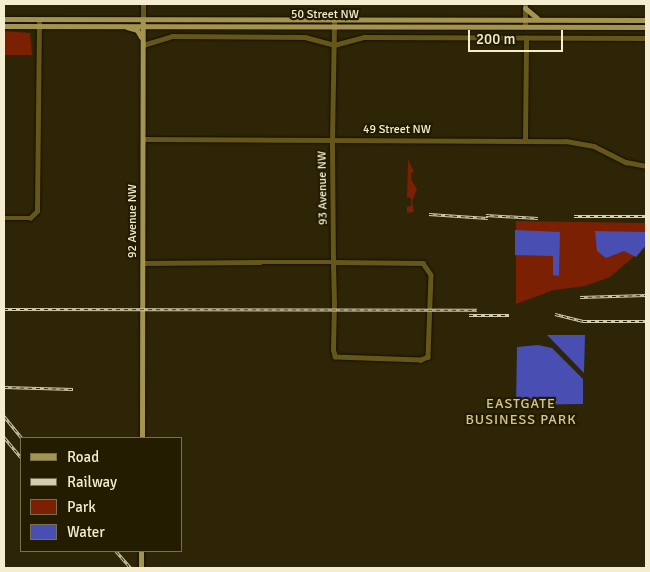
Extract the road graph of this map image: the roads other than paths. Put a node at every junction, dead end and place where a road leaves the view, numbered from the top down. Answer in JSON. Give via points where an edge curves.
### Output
{"nodes":[{"id":1,"x":143,"y":4,"type":"edge"},
{"id":2,"x":525,"y":6,"type":"edge"},
{"id":3,"x":143,"y":18,"type":"junction"},
{"id":4,"x":334,"y":18,"type":"junction"},
{"id":5,"x":646,"y":18,"type":"edge"},
{"id":6,"x":4,"y":19,"type":"edge"},
{"id":7,"x":39,"y":19,"type":"junction"},
{"id":8,"x":525,"y":20,"type":"junction"},
{"id":9,"x":542,"y":20,"type":"junction"},
{"id":10,"x":143,"y":24,"type":"junction"},
{"id":11,"x":119,"y":25,"type":"junction"},
{"id":12,"x":334,"y":25,"type":"junction"},
{"id":13,"x":4,"y":26,"type":"edge"},
{"id":14,"x":38,"y":26,"type":"junction"},
{"id":15,"x":525,"y":26,"type":"junction"},
{"id":16,"x":646,"y":27,"type":"edge"},
{"id":17,"x":526,"y":38,"type":"junction"},
{"id":18,"x":646,"y":38,"type":"edge"},
{"id":19,"x":142,"y":43,"type":"junction"},
{"id":20,"x":334,"y":45,"type":"junction"},
{"id":21,"x":143,"y":139,"type":"junction"},
{"id":22,"x":332,"y":140,"type":"junction"},
{"id":23,"x":525,"y":141,"type":"junction"},
{"id":24,"x":646,"y":166,"type":"edge"},
{"id":25,"x":4,"y":218,"type":"edge"},
{"id":26,"x":333,"y":262,"type":"junction"},
{"id":27,"x":143,"y":263,"type":"junction"},
{"id":28,"x":142,"y":437,"type":"edge"},
{"id":29,"x":141,"y":552,"type":"edge"},
{"id":30,"x":141,"y":568,"type":"edge"}],
"edges":[{"from":1,"to":3,"type":"street","name":"92 Avenue NW"},
{"from":2,"to":8,"type":"street"},
{"from":2,"to":9,"type":"main road","via":[[530,14]]},
{"from":3,"to":4,"type":"main road","name":"50 Street NW"},
{"from":3,"to":7,"type":"main road","name":"50 Street NW"},
{"from":3,"to":10,"type":"main road","name":"92 Avenue NW"},
{"from":4,"to":8,"type":"main road","name":"50 Street NW"},
{"from":4,"to":12,"type":"street","name":"93 Avenue NW"},
{"from":5,"to":9,"type":"main road","name":"50 Street NW"},
{"from":6,"to":7,"type":"main road","name":"50 Street NW"},
{"from":7,"to":14,"type":"street"},
{"from":8,"to":9,"type":"main road","name":"50 Street NW"},
{"from":8,"to":15,"type":"street"},
{"from":10,"to":11,"type":"main road","name":"50 Street NW"},
{"from":10,"to":12,"type":"main road","name":"50 Street NW"},
{"from":10,"to":19,"type":"main road","name":"92 Avenue NW"},
{"from":11,"to":14,"type":"main road","name":"50 Street NW"},
{"from":11,"to":19,"type":"main road","via":[[137,30]]},
{"from":12,"to":15,"type":"main road","name":"50 Street NW"},
{"from":12,"to":20,"type":"street","name":"93 Avenue NW"},
{"from":13,"to":14,"type":"main road","name":"50 Street NW"},
{"from":14,"to":25,"type":"street","via":[[35,216]]},
{"from":15,"to":16,"type":"main road","name":"50 Street NW"},
{"from":17,"to":18,"type":"street","name":"50 Street NW"},
{"from":17,"to":20,"type":"street","name":"50 Street NW","via":[[364,37]]},
{"from":17,"to":23,"type":"street"},
{"from":19,"to":20,"type":"street","name":"50 Street NW","via":[[172,36],[305,37]]},
{"from":19,"to":21,"type":"main road","name":"92 Avenue NW"},
{"from":20,"to":22,"type":"street","name":"93 Avenue NW"},
{"from":21,"to":22,"type":"street","name":"49 Street NW"},
{"from":21,"to":27,"type":"main road","name":"92 Avenue NW"},
{"from":22,"to":23,"type":"street","name":"49 Street NW"},
{"from":22,"to":26,"type":"street","name":"93 Avenue NW"},
{"from":23,"to":24,"type":"street","name":"49 Street NW","via":[[588,145],[626,162]]},
{"from":26,"to":26,"type":"street","name":"93 Avenue NW","via":[[423,263],[431,275],[428,357],[421,360],[335,357]]},
{"from":26,"to":27,"type":"street"},
{"from":27,"to":28,"type":"main road","name":"92 Avenue NW"},
{"from":29,"to":30,"type":"main road"}]}
